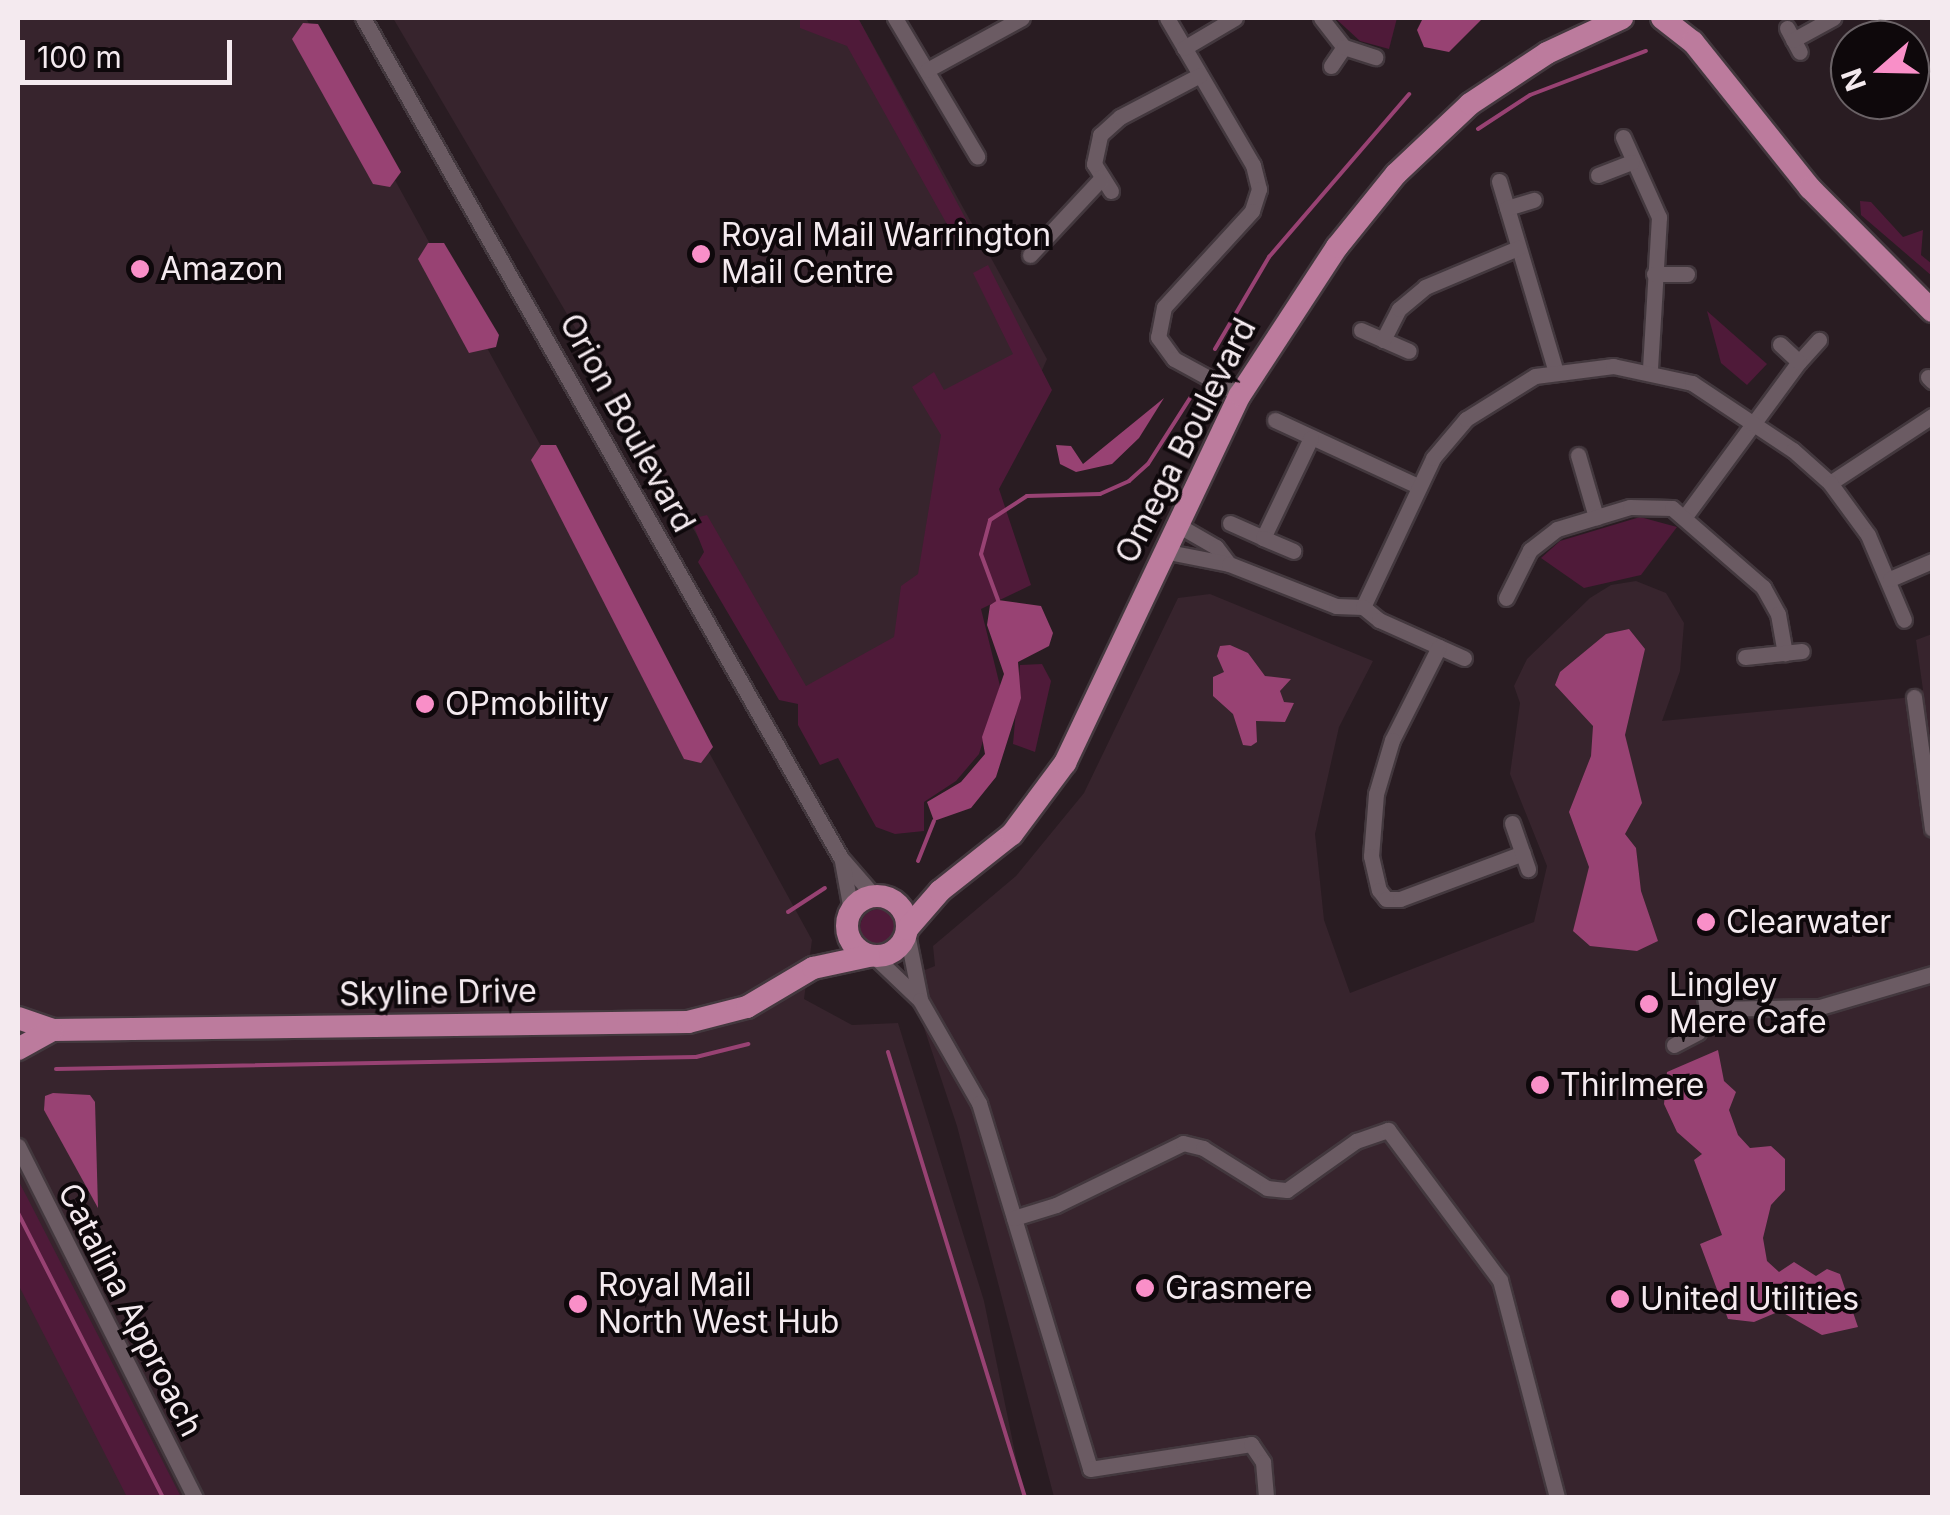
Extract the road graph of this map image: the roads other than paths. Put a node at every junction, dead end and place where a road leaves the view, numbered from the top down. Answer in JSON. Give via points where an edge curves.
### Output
{"nodes":[{"id":1,"x":363,"y":18,"type":"edge"},
{"id":2,"x":895,"y":18,"type":"edge"},
{"id":3,"x":1022,"y":18,"type":"edge"},
{"id":4,"x":1167,"y":18,"type":"edge"},
{"id":5,"x":1235,"y":18,"type":"edge"},
{"id":6,"x":1321,"y":18,"type":"edge"},
{"id":7,"x":1622,"y":18,"type":"edge"},
{"id":8,"x":1662,"y":18,"type":"edge"},
{"id":9,"x":1695,"y":18,"type":"edge"},
{"id":10,"x":1833,"y":18,"type":"edge"},
{"id":11,"x":1597,"y":23,"type":"edge"},
{"id":12,"x":1793,"y":40,"type":"dead end"},
{"id":13,"x":1184,"y":48,"type":"junction"},
{"id":14,"x":1344,"y":48,"type":"junction"},
{"id":15,"x":1374,"y":57,"type":"dead end"},
{"id":16,"x":1331,"y":66,"type":"dead end"},
{"id":17,"x":927,"y":70,"type":"junction"},
{"id":18,"x":1719,"y":72,"type":"junction"},
{"id":19,"x":1200,"y":75,"type":"junction"},
{"id":20,"x":1623,"y":137,"type":"dead end"},
{"id":21,"x":977,"y":156,"type":"dead end"},
{"id":22,"x":1632,"y":162,"type":"junction"},
{"id":23,"x":1598,"y":174,"type":"dead end"},
{"id":24,"x":1498,"y":181,"type":"dead end"},
{"id":25,"x":1534,"y":200,"type":"dead end"},
{"id":26,"x":1507,"y":208,"type":"junction"},
{"id":27,"x":1518,"y":248,"type":"junction"},
{"id":28,"x":1030,"y":256,"type":"dead end"},
{"id":29,"x":1654,"y":274,"type":"junction"},
{"id":30,"x":1687,"y":274,"type":"dead end"},
{"id":31,"x":1908,"y":284,"type":"junction"},
{"id":32,"x":1932,"y":298,"type":"edge"},
{"id":33,"x":1932,"y":311,"type":"edge"},
{"id":34,"x":1361,"y":330,"type":"dead end"},
{"id":35,"x":1383,"y":340,"type":"junction"},
{"id":36,"x":1819,"y":340,"type":"dead end"},
{"id":37,"x":1780,"y":344,"type":"dead end"},
{"id":38,"x":1409,"y":351,"type":"dead end"},
{"id":39,"x":1799,"y":362,"type":"junction"},
{"id":40,"x":1555,"y":369,"type":"junction"},
{"id":41,"x":1650,"y":370,"type":"junction"},
{"id":42,"x":1240,"y":395,"type":"junction"},
{"id":43,"x":1932,"y":416,"type":"edge"},
{"id":44,"x":1276,"y":420,"type":"dead end"},
{"id":45,"x":1753,"y":422,"type":"junction"},
{"id":46,"x":1310,"y":438,"type":"junction"},
{"id":47,"x":1578,"y":455,"type":"dead end"},
{"id":48,"x":1830,"y":483,"type":"junction"},
{"id":49,"x":1418,"y":486,"type":"junction"},
{"id":50,"x":1686,"y":515,"type":"junction"},
{"id":51,"x":1596,"y":517,"type":"junction"},
{"id":52,"x":1230,"y":523,"type":"dead end"},
{"id":53,"x":1176,"y":524,"type":"junction"},
{"id":54,"x":1264,"y":538,"type":"junction"},
{"id":55,"x":1163,"y":551,"type":"junction"},
{"id":56,"x":1293,"y":551,"type":"dead end"},
{"id":57,"x":1932,"y":561,"type":"edge"},
{"id":58,"x":1229,"y":564,"type":"junction"},
{"id":59,"x":1890,"y":579,"type":"junction"},
{"id":60,"x":1506,"y":598,"type":"dead end"},
{"id":61,"x":1363,"y":606,"type":"junction"},
{"id":62,"x":1904,"y":620,"type":"dead end"},
{"id":63,"x":1438,"y":647,"type":"junction"},
{"id":64,"x":1802,"y":651,"type":"dead end"},
{"id":65,"x":1785,"y":653,"type":"junction"},
{"id":66,"x":1746,"y":657,"type":"dead end"},
{"id":67,"x":1464,"y":658,"type":"dead end"},
{"id":68,"x":1914,"y":697,"type":"dead end"},
{"id":69,"x":1925,"y":715,"type":"edge"},
{"id":70,"x":1512,"y":823,"type":"dead end"},
{"id":71,"x":1932,"y":830,"type":"edge"},
{"id":72,"x":841,"y":858,"type":"junction"},
{"id":73,"x":940,"y":891,"type":"junction"},
{"id":74,"x":883,"y":898,"type":"junction"},
{"id":75,"x":849,"y":917,"type":"junction"},
{"id":76,"x":907,"y":932,"type":"junction"},
{"id":77,"x":872,"y":956,"type":"junction"},
{"id":78,"x":813,"y":968,"type":"junction"},
{"id":79,"x":1932,"y":974,"type":"edge"},
{"id":80,"x":1704,"y":985,"type":"dead end"},
{"id":81,"x":920,"y":1000,"type":"junction"},
{"id":82,"x":1710,"y":1009,"type":"junction"},
{"id":83,"x":18,"y":1018,"type":"edge"},
{"id":84,"x":52,"y":1030,"type":"junction"},
{"id":85,"x":1674,"y":1045,"type":"dead end"},
{"id":86,"x":18,"y":1049,"type":"edge"},
{"id":87,"x":18,"y":1146,"type":"edge"},
{"id":88,"x":1014,"y":1218,"type":"junction"},
{"id":89,"x":195,"y":1498,"type":"edge"},
{"id":90,"x":1266,"y":1498,"type":"edge"},
{"id":91,"x":1557,"y":1498,"type":"edge"}],
"edges":[{"from":1,"to":72,"type":"street","name":"Orion Boulevard"},
{"from":2,"to":17,"type":"street"},
{"from":3,"to":17,"type":"street"},
{"from":4,"to":13,"type":"street"},
{"from":5,"to":13,"type":"street"},
{"from":6,"to":14,"type":"street"},
{"from":7,"to":11,"type":"main road","name":"Omega Boulevard"},
{"from":8,"to":18,"type":"main road"},
{"from":9,"to":18,"type":"main road"},
{"from":10,"to":12,"type":"street"},
{"from":11,"to":42,"type":"main road","name":"Omega Boulevard","via":[[1470,104],[1396,174],[1337,247]]},
{"from":13,"to":19,"type":"street"},
{"from":14,"to":15,"type":"street"},
{"from":14,"to":16,"type":"street"},
{"from":17,"to":21,"type":"street"},
{"from":18,"to":31,"type":"main road","via":[[1810,188]]},
{"from":19,"to":28,"type":"street","via":[[1106,128],[1094,154],[1106,185]]},
{"from":19,"to":42,"type":"street","via":[[1253,165],[1258,198],[1164,307],[1158,336],[1174,360]]},
{"from":20,"to":22,"type":"street"},
{"from":22,"to":23,"type":"street"},
{"from":22,"to":29,"type":"street","via":[[1659,217]]},
{"from":24,"to":26,"type":"street"},
{"from":25,"to":26,"type":"street"},
{"from":26,"to":27,"type":"street"},
{"from":27,"to":35,"type":"street","via":[[1417,292]]},
{"from":27,"to":40,"type":"street"},
{"from":29,"to":30,"type":"street"},
{"from":29,"to":41,"type":"street"},
{"from":31,"to":32,"type":"main road"},
{"from":31,"to":33,"type":"main road"},
{"from":34,"to":35,"type":"street"},
{"from":35,"to":38,"type":"street"},
{"from":36,"to":39,"type":"street"},
{"from":37,"to":39,"type":"street"},
{"from":39,"to":45,"type":"street"},
{"from":40,"to":41,"type":"street"},
{"from":40,"to":49,"type":"street","via":[[1481,406],[1450,436]]},
{"from":41,"to":45,"type":"street","via":[[1692,383]]},
{"from":42,"to":53,"type":"main road","name":"Omega Boulevard"},
{"from":43,"to":48,"type":"street"},
{"from":44,"to":46,"type":"street"},
{"from":45,"to":48,"type":"street"},
{"from":45,"to":50,"type":"street"},
{"from":46,"to":49,"type":"street"},
{"from":46,"to":54,"type":"street"},
{"from":47,"to":51,"type":"street"},
{"from":48,"to":59,"type":"street"},
{"from":49,"to":61,"type":"street"},
{"from":50,"to":51,"type":"street","via":[[1653,506]]},
{"from":50,"to":65,"type":"street","via":[[1770,596]]},
{"from":51,"to":60,"type":"street","via":[[1542,538]]},
{"from":52,"to":54,"type":"street"},
{"from":53,"to":55,"type":"main road","name":"Omega Boulevard"},
{"from":53,"to":58,"type":"street","via":[[1216,547]]},
{"from":54,"to":56,"type":"street"},
{"from":55,"to":58,"type":"street"},
{"from":55,"to":73,"type":"main road","name":"Omega Boulevard","via":[[1086,724],[1046,792],[1012,834]]},
{"from":57,"to":59,"type":"street"},
{"from":58,"to":61,"type":"street","via":[[1336,606]]},
{"from":59,"to":62,"type":"street"},
{"from":61,"to":63,"type":"street"},
{"from":63,"to":67,"type":"street"},
{"from":63,"to":70,"type":"street","via":[[1392,740],[1376,794],[1370,856],[1379,890],[1386,899],[1400,899],[1525,861]]},
{"from":64,"to":65,"type":"street"},
{"from":65,"to":66,"type":"street"},
{"from":68,"to":69,"type":"street"},
{"from":69,"to":71,"type":"street"},
{"from":72,"to":74,"type":"street","name":"Orion Boulevard"},
{"from":72,"to":75,"type":"street","name":"Orion Boulevard"},
{"from":73,"to":74,"type":"main road","name":"Omega Boulevard"},
{"from":73,"to":76,"type":"main road","name":"Omega Boulevard"},
{"from":74,"to":75,"type":"main road"},
{"from":74,"to":76,"type":"main road","via":[[904,912]]},
{"from":75,"to":77,"type":"main road","via":[[852,944]]},
{"from":75,"to":78,"type":"main road","name":"Skyline Drive"},
{"from":76,"to":77,"type":"main road","via":[[895,952]]},
{"from":76,"to":81,"type":"street"},
{"from":77,"to":78,"type":"main road","name":"Skyline Drive"},
{"from":77,"to":81,"type":"street"},
{"from":78,"to":84,"type":"main road","name":"Skyline Drive","via":[[748,1007],[688,1022]]},
{"from":79,"to":82,"type":"street","via":[[1820,1006]]},
{"from":80,"to":82,"type":"street"},
{"from":81,"to":88,"type":"street","via":[[978,1103]]},
{"from":82,"to":85,"type":"street","via":[[1698,1032]]},
{"from":83,"to":84,"type":"main road","name":"Skyline Drive"},
{"from":84,"to":86,"type":"main road","name":"Skyline Drive"},
{"from":87,"to":89,"type":"street","name":"Catalina Approach"},
{"from":88,"to":90,"type":"street","via":[[1090,1469],[1251,1444],[1263,1462]]},
{"from":88,"to":91,"type":"street","via":[[1183,1144],[1203,1148],[1280,1191],[1372,1131],[1394,1135],[1500,1280]]}]}
